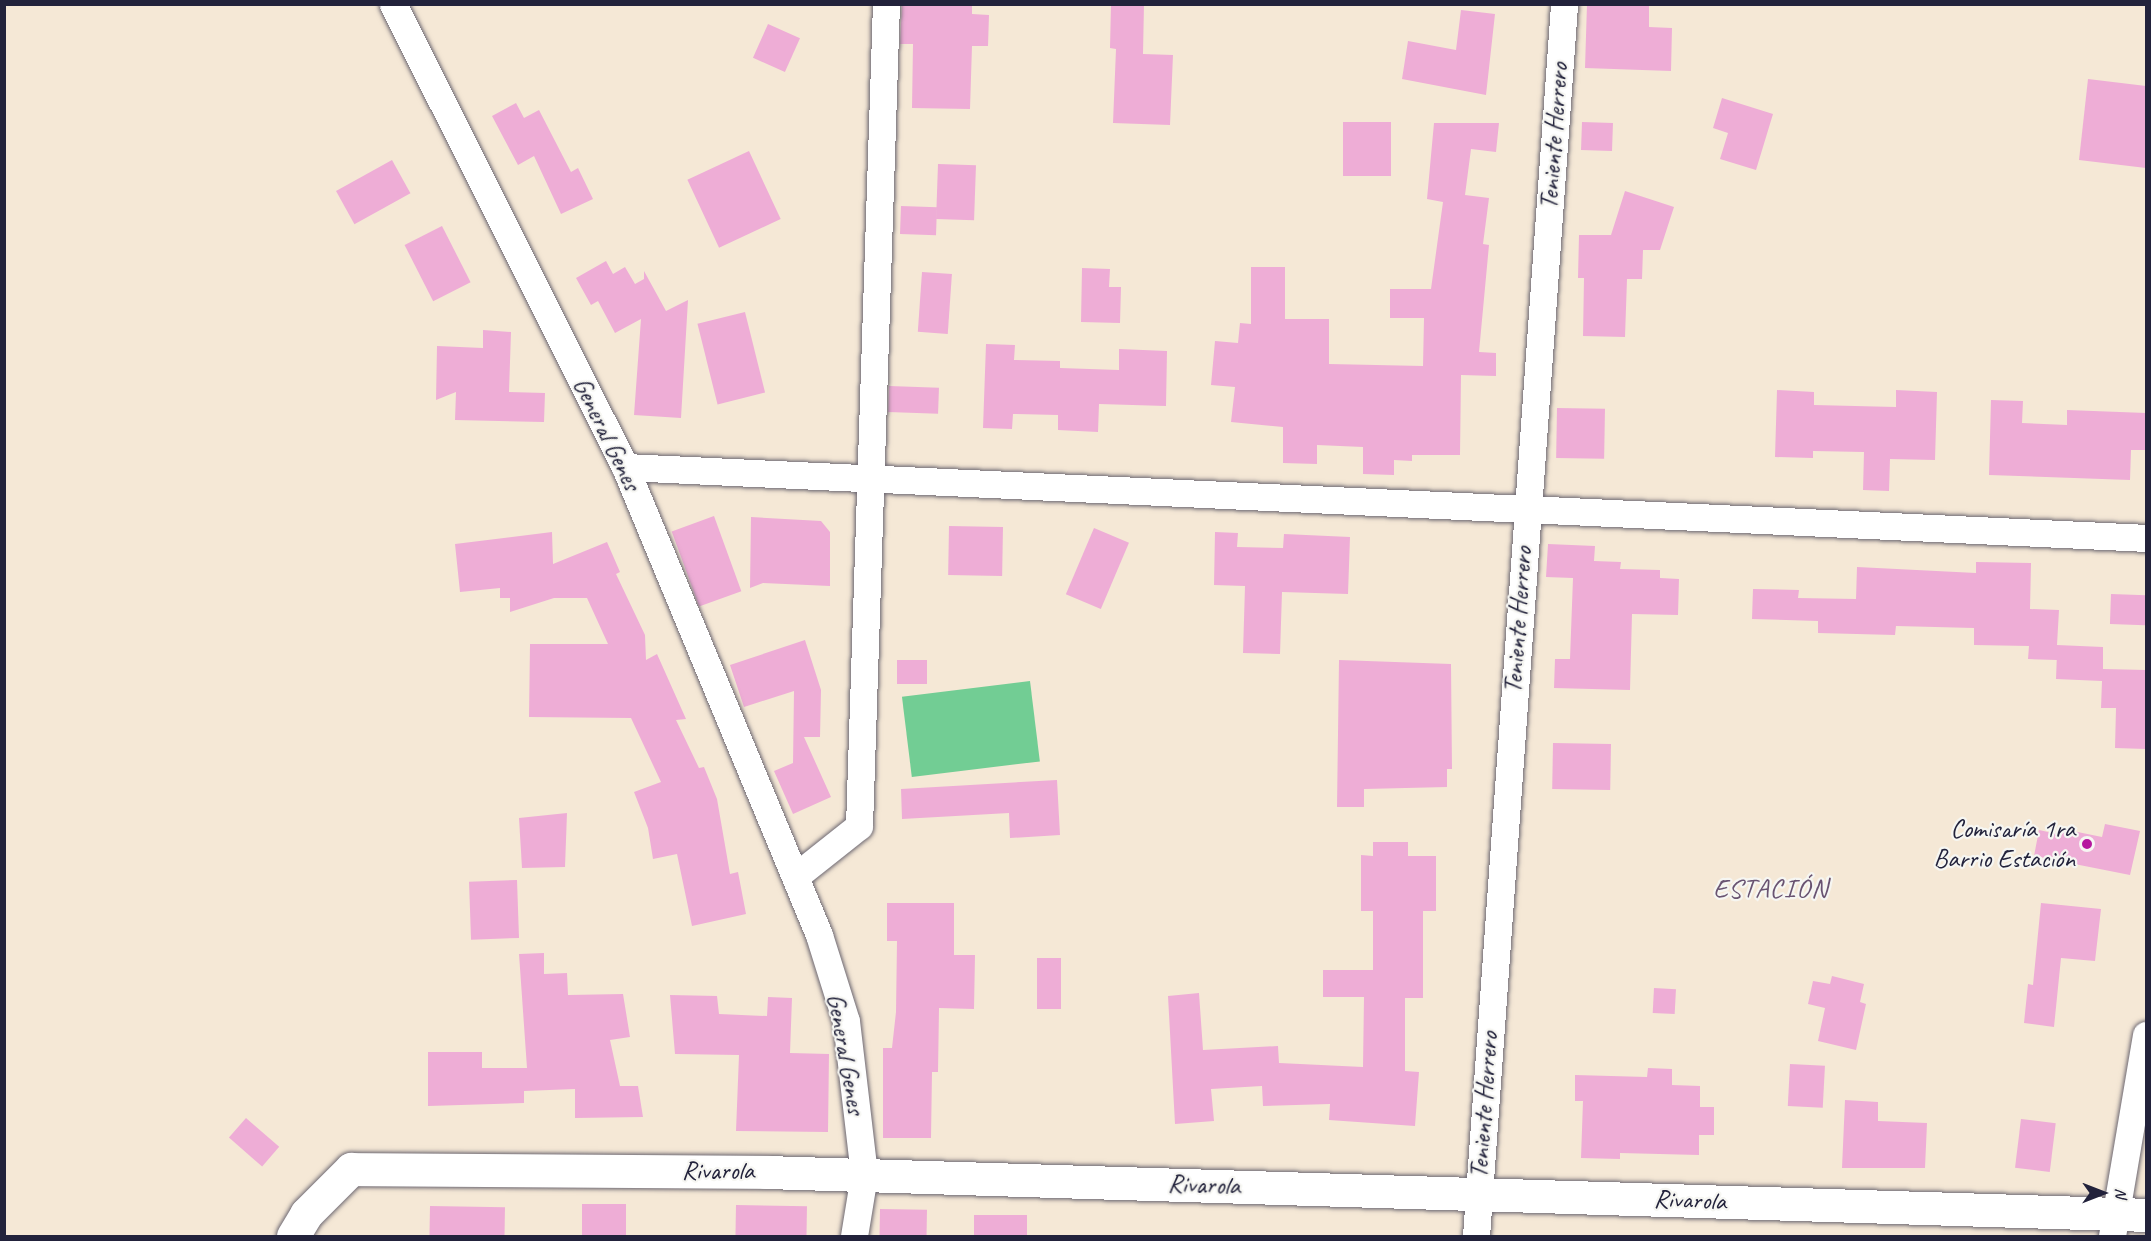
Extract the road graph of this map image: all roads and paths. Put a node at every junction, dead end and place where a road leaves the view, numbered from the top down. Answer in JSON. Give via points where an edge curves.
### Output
{"nodes":[{"id":1,"x":393,"y":4,"type":"edge"},
{"id":2,"x":886,"y":4,"type":"edge"},
{"id":3,"x":1564,"y":4,"type":"edge"},
{"id":4,"x":625,"y":467,"type":"junction"},
{"id":5,"x":871,"y":478,"type":"junction"},
{"id":6,"x":1526,"y":508,"type":"junction"},
{"id":7,"x":2146,"y":538,"type":"edge"},
{"id":8,"x":796,"y":876,"type":"junction"},
{"id":9,"x":2146,"y":1035,"type":"edge"},
{"id":10,"x":864,"y":1175,"type":"junction"},
{"id":11,"x":1477,"y":1193,"type":"junction"},
{"id":12,"x":2124,"y":1222,"type":"edge"},
{"id":13,"x":293,"y":1236,"type":"edge"},
{"id":14,"x":854,"y":1236,"type":"edge"},
{"id":15,"x":1476,"y":1236,"type":"edge"}],
"edges":[{"from":1,"to":4,"type":"street","name":"General Genes"},
{"from":2,"to":5,"type":"street"},
{"from":3,"to":6,"type":"street","name":"Teniente Herrero"},
{"from":4,"to":5,"type":"street"},
{"from":4,"to":8,"type":"street","name":"General Genes"},
{"from":5,"to":6,"type":"street"},
{"from":5,"to":8,"type":"street","via":[[859,826]]},
{"from":6,"to":7,"type":"street"},
{"from":6,"to":11,"type":"street","name":"Teniente Herrero"},
{"from":8,"to":10,"type":"street","name":"General Genes","via":[[846,1021]]},
{"from":9,"to":12,"type":"street"},
{"from":10,"to":11,"type":"street","name":"Rivarola"},
{"from":10,"to":13,"type":"street","name":"Rivarola","via":[[351,1169],[306,1214]]},
{"from":10,"to":14,"type":"street","name":"General Genes"},
{"from":11,"to":12,"type":"street","name":"Rivarola"},
{"from":11,"to":15,"type":"street","name":"Teniente Herrero"}]}
